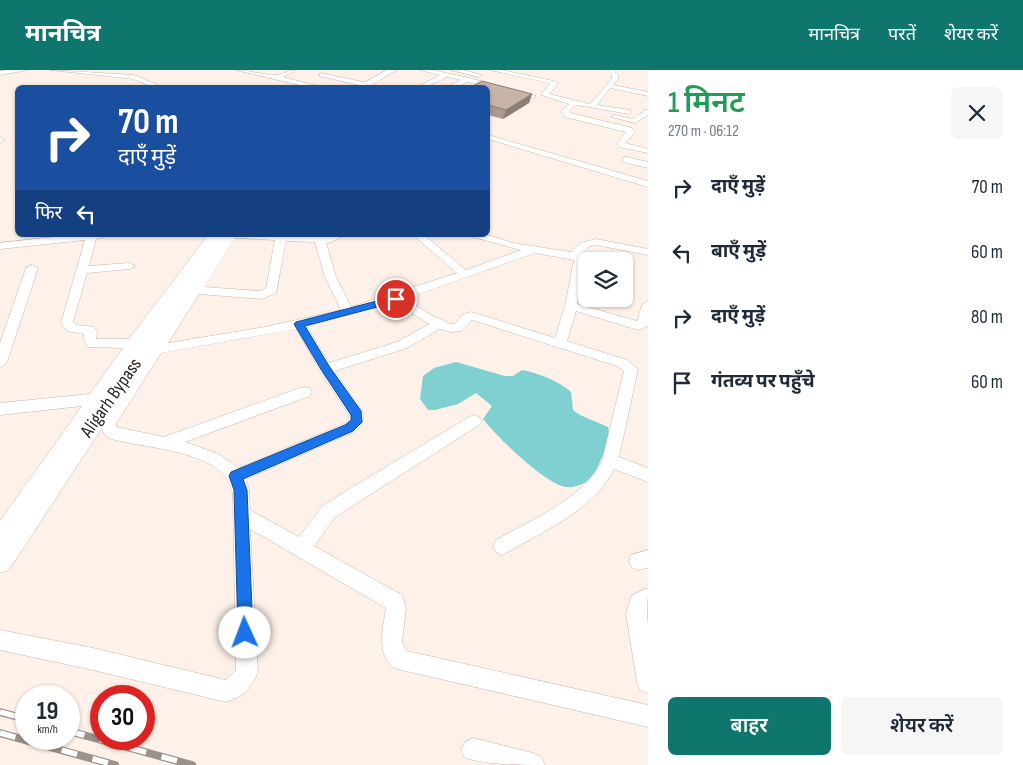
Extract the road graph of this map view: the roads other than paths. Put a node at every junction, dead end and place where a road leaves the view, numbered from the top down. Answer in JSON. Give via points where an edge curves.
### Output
{"nodes":[{"id":1,"x":25,"y":70,"type":"edge"},
{"id":2,"x":54,"y":70,"type":"edge"},
{"id":3,"x":102,"y":70,"type":"edge"},
{"id":4,"x":239,"y":70,"type":"edge"},
{"id":5,"x":293,"y":70,"type":"edge"},
{"id":6,"x":330,"y":70,"type":"edge"},
{"id":7,"x":393,"y":70,"type":"edge"},
{"id":8,"x":423,"y":70,"type":"edge"},
{"id":9,"x":454,"y":70,"type":"edge"},
{"id":10,"x":610,"y":70,"type":"edge"},
{"id":11,"x":255,"y":71,"type":"edge"},
{"id":12,"x":0,"y":73,"type":"edge"},
{"id":13,"x":92,"y":74,"type":"junction"},
{"id":14,"x":321,"y":75,"type":"junction"},
{"id":15,"x":446,"y":75,"type":"junction"},
{"id":16,"x":483,"y":75,"type":"dead end"},
{"id":17,"x":277,"y":77,"type":"junction"},
{"id":18,"x":497,"y":77,"type":"edge"},
{"id":19,"x":466,"y":80,"type":"junction"},
{"id":20,"x":302,"y":83,"type":"junction"},
{"id":21,"x":154,"y":85,"type":"edge"},
{"id":22,"x":310,"y":85,"type":"edge"},
{"id":23,"x":356,"y":85,"type":"edge"},
{"id":24,"x":362,"y":85,"type":"edge"},
{"id":25,"x":424,"y":85,"type":"edge"},
{"id":26,"x":455,"y":85,"type":"edge"},
{"id":27,"x":487,"y":85,"type":"edge"},
{"id":28,"x":490,"y":86,"type":"edge"},
{"id":29,"x":608,"y":86,"type":"junction"},
{"id":30,"x":550,"y":88,"type":"junction"},
{"id":31,"x":648,"y":94,"type":"edge"},
{"id":32,"x":533,"y":96,"type":"edge"},
{"id":33,"x":572,"y":105,"type":"junction"},
{"id":34,"x":592,"y":106,"type":"junction"},
{"id":35,"x":647,"y":115,"type":"edge"},
{"id":36,"x":490,"y":138,"type":"edge"},
{"id":37,"x":648,"y":151,"type":"edge"},
{"id":38,"x":626,"y":160,"type":"dead end"},
{"id":39,"x":648,"y":165,"type":"edge"},
{"id":40,"x":648,"y":184,"type":"edge"},
{"id":41,"x":71,"y":237,"type":"edge"},
{"id":42,"x":96,"y":237,"type":"edge"},
{"id":43,"x":210,"y":237,"type":"edge"},
{"id":44,"x":220,"y":237,"type":"edge"},
{"id":45,"x":231,"y":237,"type":"edge"},
{"id":46,"x":265,"y":237,"type":"edge"},
{"id":47,"x":337,"y":237,"type":"edge"},
{"id":48,"x":420,"y":237,"type":"edge"},
{"id":49,"x":483,"y":237,"type":"edge"},
{"id":50,"x":281,"y":238,"type":"junction"},
{"id":51,"x":21,"y":239,"type":"edge"},
{"id":52,"x":320,"y":240,"type":"junction"},
{"id":53,"x":0,"y":246,"type":"edge"},
{"id":54,"x":532,"y":250,"type":"junction"},
{"id":55,"x":648,"y":252,"type":"edge"},
{"id":56,"x":574,"y":255,"type":"junction"},
{"id":57,"x":129,"y":266,"type":"dead end"},
{"id":58,"x":32,"y":268,"type":"dead end"},
{"id":59,"x":82,"y":270,"type":"junction"},
{"id":60,"x":464,"y":274,"type":"junction"},
{"id":61,"x":195,"y":290,"type":"junction"},
{"id":62,"x":396,"y":299,"type":"junction"},
{"id":63,"x":648,"y":305,"type":"edge"},
{"id":64,"x":571,"y":306,"type":"junction"},
{"id":65,"x":348,"y":312,"type":"junction"},
{"id":66,"x":299,"y":324,"type":"junction"},
{"id":67,"x":440,"y":324,"type":"junction"},
{"id":68,"x":134,"y":342,"type":"junction"},
{"id":69,"x":560,"y":344,"type":"junction"},
{"id":70,"x":156,"y":349,"type":"junction"},
{"id":71,"x":0,"y":362,"type":"edge"},
{"id":72,"x":326,"y":369,"type":"junction"},
{"id":73,"x":305,"y":392,"type":"dead end"},
{"id":74,"x":96,"y":399,"type":"junction"},
{"id":75,"x":0,"y":408,"type":"edge"},
{"id":76,"x":474,"y":421,"type":"dead end"},
{"id":77,"x":164,"y":443,"type":"junction"},
{"id":78,"x":610,"y":461,"type":"junction"},
{"id":79,"x":648,"y":475,"type":"edge"},
{"id":80,"x":236,"y":476,"type":"junction"},
{"id":81,"x":241,"y":514,"type":"junction"},
{"id":82,"x":0,"y":536,"type":"edge"},
{"id":83,"x":502,"y":546,"type":"dead end"},
{"id":84,"x":302,"y":549,"type":"junction"},
{"id":85,"x":0,"y":560,"type":"edge"},
{"id":86,"x":648,"y":599,"type":"edge"},
{"id":87,"x":0,"y":640,"type":"edge"},
{"id":88,"x":648,"y":682,"type":"edge"},
{"id":89,"x":648,"y":716,"type":"edge"},
{"id":90,"x":473,"y":750,"type":"dead end"},
{"id":91,"x":533,"y":765,"type":"edge"}],
"edges":[{"from":1,"to":12,"type":"street"},
{"from":2,"to":13,"type":"street"},
{"from":3,"to":13,"type":"street"},
{"from":4,"to":11,"type":"street"},
{"from":5,"to":17,"type":"street"},
{"from":6,"to":14,"type":"street"},
{"from":7,"to":24,"type":"main road"},
{"from":8,"to":15,"type":"street"},
{"from":9,"to":16,"type":"street"},
{"from":10,"to":29,"type":"street","via":[[616,76]]},
{"from":11,"to":17,"type":"street"},
{"from":13,"to":21,"type":"street","via":[[134,77]]},
{"from":14,"to":20,"type":"street"},
{"from":14,"to":23,"type":"street"},
{"from":15,"to":19,"type":"street"},
{"from":15,"to":25,"type":"street"},
{"from":17,"to":20,"type":"street"},
{"from":18,"to":30,"type":"street"},
{"from":18,"to":30,"type":"street","via":[[555,84]]},
{"from":19,"to":26,"type":"street"},
{"from":19,"to":27,"type":"street"},
{"from":20,"to":22,"type":"street"},
{"from":28,"to":32,"type":"street"},
{"from":29,"to":31,"type":"street"},
{"from":29,"to":34,"type":"street"},
{"from":30,"to":33,"type":"street","via":[[544,95]]},
{"from":33,"to":34,"type":"street"},
{"from":33,"to":35,"type":"street","via":[[631,121]]},
{"from":33,"to":37,"type":"street","via":[[566,111],[568,115],[629,130],[631,132],[622,144]]},
{"from":34,"to":35,"type":"street"},
{"from":36,"to":40,"type":"street"},
{"from":38,"to":39,"type":"street"},
{"from":41,"to":51,"type":"street"},
{"from":42,"to":59,"type":"street"},
{"from":43,"to":68,"type":"street"},
{"from":44,"to":85,"type":"main road","name":"Aligarh Bypass"},
{"from":45,"to":61,"type":"street"},
{"from":46,"to":50,"type":"street"},
{"from":47,"to":52,"type":"street"},
{"from":48,"to":60,"type":"street"},
{"from":49,"to":54,"type":"street"},
{"from":50,"to":52,"type":"street"},
{"from":50,"to":61,"type":"street","via":[[272,290],[268,294]]},
{"from":51,"to":53,"type":"street"},
{"from":52,"to":65,"type":"street","via":[[331,281]]},
{"from":54,"to":56,"type":"street"},
{"from":54,"to":60,"type":"street"},
{"from":55,"to":56,"type":"street","via":[[596,242],[584,245]]},
{"from":56,"to":64,"type":"street","via":[[580,258]]},
{"from":57,"to":59,"type":"street"},
{"from":58,"to":71,"type":"street"},
{"from":59,"to":68,"type":"street","via":[[67,323],[70,327],[89,330],[93,344]]},
{"from":60,"to":62,"type":"street"},
{"from":61,"to":70,"type":"street"},
{"from":62,"to":65,"type":"street"},
{"from":62,"to":67,"type":"street"},
{"from":63,"to":64,"type":"street","via":[[644,323],[638,326]]},
{"from":64,"to":69,"type":"street"},
{"from":65,"to":66,"type":"street"},
{"from":66,"to":70,"type":"street"},
{"from":66,"to":72,"type":"street"},
{"from":67,"to":69,"type":"street","via":[[455,328],[471,316]]},
{"from":67,"to":72,"type":"street","via":[[402,346]]},
{"from":68,"to":74,"type":"street"},
{"from":69,"to":78,"type":"street","via":[[622,363],[631,369]]},
{"from":70,"to":77,"type":"street","via":[[108,423],[114,434]]},
{"from":72,"to":80,"type":"street","via":[[357,414],[356,422],[349,428]]},
{"from":73,"to":77,"type":"street"},
{"from":74,"to":75,"type":"street"},
{"from":74,"to":82,"type":"street"},
{"from":76,"to":84,"type":"street","via":[[329,511]]},
{"from":77,"to":80,"type":"street","via":[[211,458]]},
{"from":78,"to":79,"type":"street"},
{"from":78,"to":83,"type":"street","via":[[590,491]]},
{"from":80,"to":81,"type":"street","via":[[240,485]]},
{"from":81,"to":84,"type":"street"},
{"from":81,"to":87,"type":"street","via":[[247,672],[236,689],[226,691]]},
{"from":84,"to":89,"type":"street","via":[[395,602],[391,649],[401,660]]},
{"from":86,"to":88,"type":"street","via":[[638,604],[636,614]]},
{"from":90,"to":91,"type":"street"}]}
